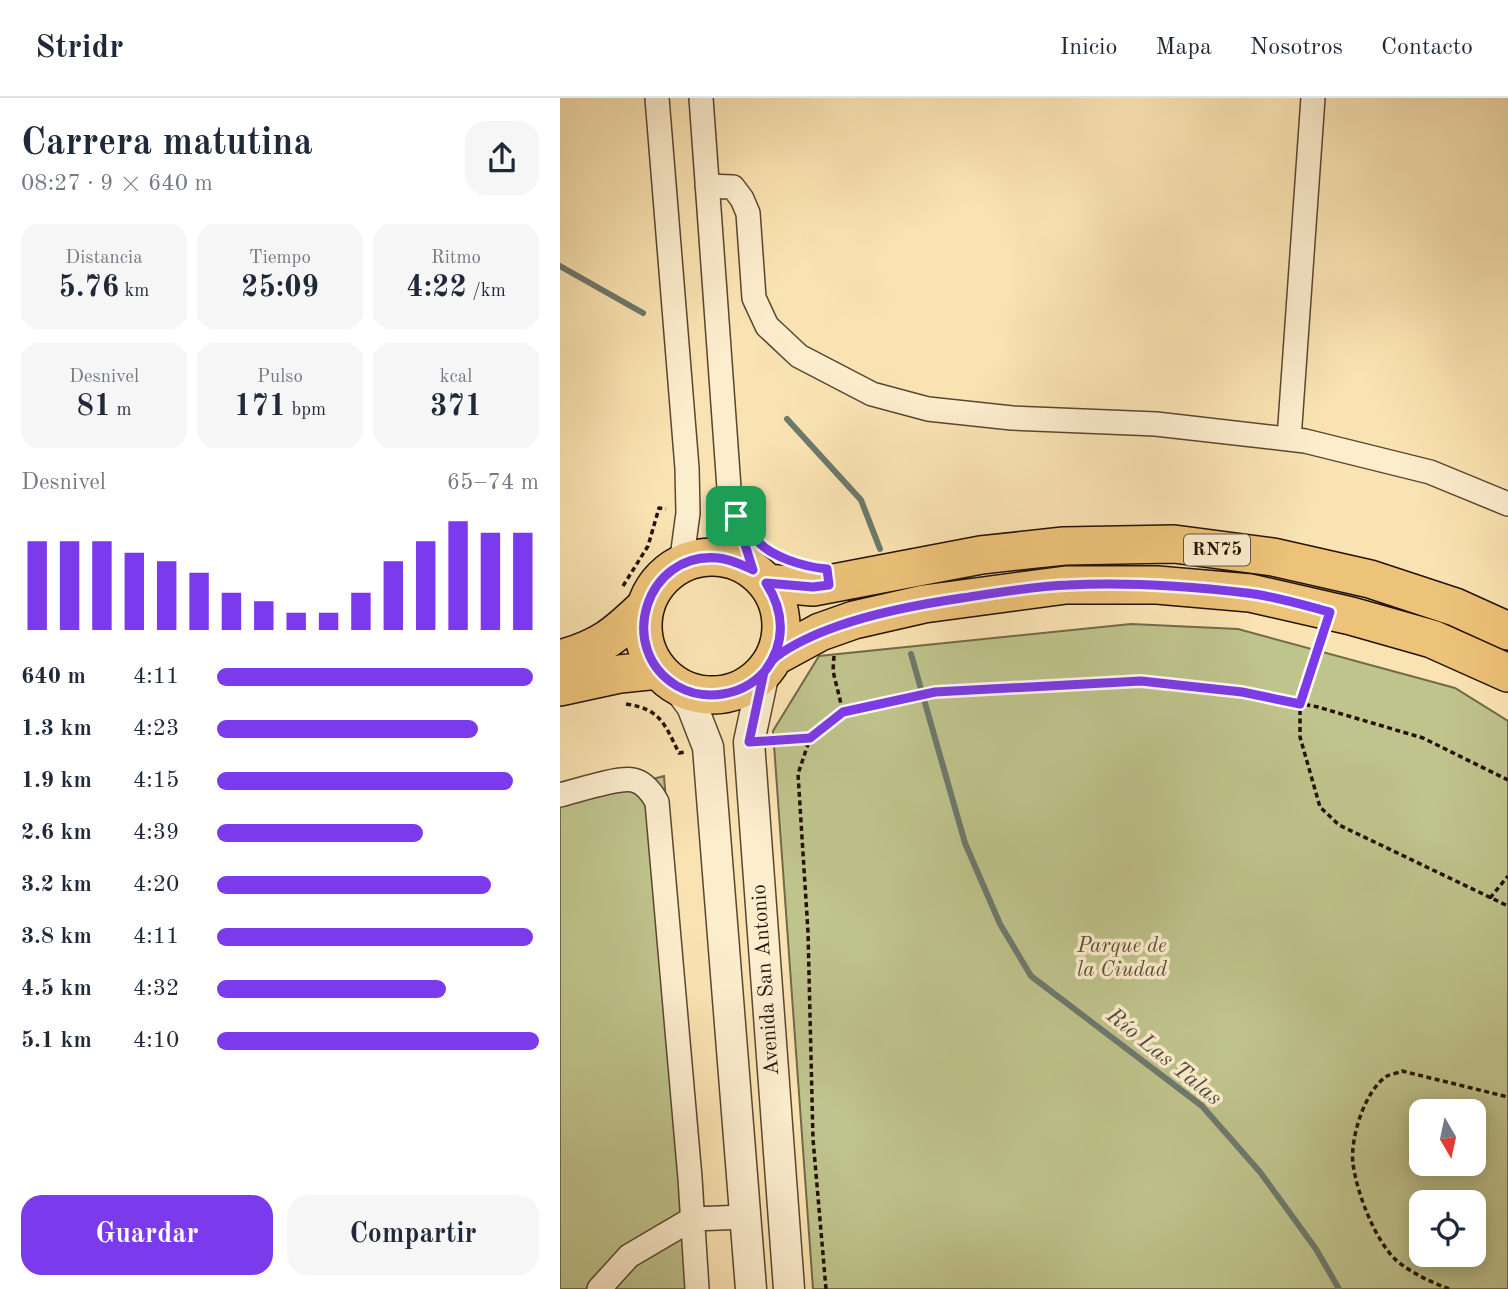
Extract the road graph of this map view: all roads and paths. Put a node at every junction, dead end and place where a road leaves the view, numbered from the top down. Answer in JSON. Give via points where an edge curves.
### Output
{"nodes":[{"id":1,"x":657,"y":98,"type":"edge"},
{"id":2,"x":701,"y":98,"type":"edge"},
{"id":3,"x":1314,"y":98,"type":"edge"},
{"id":4,"x":707,"y":186,"type":"junction"},
{"id":5,"x":1289,"y":439,"type":"junction"},
{"id":6,"x":1508,"y":504,"type":"edge"},
{"id":7,"x":688,"y":513,"type":"junction"},
{"id":8,"x":681,"y":565,"type":"junction"},
{"id":9,"x":760,"y":577,"type":"junction"},
{"id":10,"x":634,"y":596,"type":"junction"},
{"id":11,"x":1330,"y":612,"type":"junction"},
{"id":12,"x":838,"y":626,"type":"junction"},
{"id":13,"x":1508,"y":631,"type":"edge"},
{"id":14,"x":582,"y":662,"type":"edge"},
{"id":15,"x":769,"y":665,"type":"junction"},
{"id":16,"x":1508,"y":673,"type":"edge"},
{"id":17,"x":668,"y":678,"type":"junction"},
{"id":18,"x":560,"y":687,"type":"edge"},
{"id":19,"x":623,"y":703,"type":"dead end"},
{"id":20,"x":1300,"y":704,"type":"junction"},
{"id":21,"x":843,"y":712,"type":"junction"},
{"id":22,"x":810,"y":738,"type":"junction"},
{"id":23,"x":749,"y":742,"type":"junction"},
{"id":24,"x":708,"y":747,"type":"junction"},
{"id":25,"x":1508,"y":780,"type":"edge"},
{"id":26,"x":560,"y":795,"type":"edge"},
{"id":27,"x":1508,"y":876,"type":"edge"},
{"id":28,"x":1490,"y":898,"type":"junction"},
{"id":29,"x":1508,"y":906,"type":"edge"},
{"id":30,"x":1508,"y":1097,"type":"edge"},
{"id":31,"x":746,"y":1217,"type":"junction"},
{"id":32,"x":692,"y":1219,"type":"junction"},
{"id":33,"x":600,"y":1289,"type":"edge"},
{"id":34,"x":697,"y":1289,"type":"edge"},
{"id":35,"x":751,"y":1289,"type":"edge"},
{"id":36,"x":789,"y":1289,"type":"edge"},
{"id":37,"x":826,"y":1289,"type":"edge"},
{"id":38,"x":1449,"y":1289,"type":"edge"}],
"edges":[{"from":1,"to":7,"type":"street"},
{"from":2,"to":4,"type":"street"},
{"from":3,"to":5,"type":"street"},
{"from":4,"to":5,"type":"street","via":[[733,187],[748,213],[754,298],[766,326],[799,356],[872,394],[928,409],[1156,424]]},
{"from":4,"to":9,"type":"street","via":[[729,488]]},
{"from":5,"to":6,"type":"street","via":[[1430,472]]},
{"from":7,"to":8,"type":"street"},
{"from":7,"to":10,"type":"path","via":[[659,508]]},
{"from":8,"to":9,"type":"main road","via":[[699,558],[718,558],[736,562]]},
{"from":8,"to":10,"type":"main road","via":[[653,589]]},
{"from":9,"to":13,"type":"main road","number":"RN75","via":[[813,587],[981,555],[1064,546],[1174,544],[1273,557],[1370,579],[1455,607]]},
{"from":9,"to":15,"type":"main road","via":[[775,596],[782,627]]},
{"from":10,"to":14,"type":"main road","via":[[620,632]]},
{"from":10,"to":17,"type":"main road","via":[[649,656]]},
{"from":11,"to":12,"type":"main road","number":"RN75","via":[[1250,593],[1157,585],[1066,585],[924,604]]},
{"from":11,"to":16,"type":"main road","number":"RN75","via":[[1432,639]]},
{"from":11,"to":20,"type":"path"},
{"from":12,"to":15,"type":"main road","number":"RN75","via":[[820,632]]},
{"from":12,"to":21,"type":"path","via":[[833,671]]},
{"from":14,"to":17,"type":"main road"},
{"from":14,"to":18,"type":"main road"},
{"from":15,"to":17,"type":"main road","via":[[750,684],[724,694],[696,694]]},
{"from":15,"to":23,"type":"street","name":"Avenida San Antonio"},
{"from":17,"to":24,"type":"street","name":"Avenida San Antonio","via":[[692,706]]},
{"from":19,"to":24,"type":"path","via":[[652,711],[663,720],[679,753]]},
{"from":20,"to":21,"type":"path","via":[[1242,692],[1141,681],[935,692]]},
{"from":20,"to":25,"type":"path","via":[[1423,738]]},
{"from":20,"to":28,"type":"path","via":[[1300,737],[1320,807],[1339,825]]},
{"from":21,"to":22,"type":"path"},
{"from":22,"to":23,"type":"path"},
{"from":22,"to":37,"type":"path","via":[[798,774],[808,932],[813,1139]]},
{"from":23,"to":36,"type":"street","name":"Avenida San Antonio"},
{"from":24,"to":31,"type":"street","name":"Avenida San Antonio"},
{"from":26,"to":32,"type":"street","via":[[633,780],[649,789],[657,802]]},
{"from":27,"to":28,"type":"path"},
{"from":28,"to":29,"type":"path"},
{"from":30,"to":38,"type":"path","via":[[1402,1072],[1387,1076],[1369,1096],[1355,1130],[1353,1163],[1377,1235],[1396,1260],[1425,1280]]},
{"from":31,"to":32,"type":"street"},
{"from":31,"to":35,"type":"street","name":"Avenida San Antonio"},
{"from":32,"to":33,"type":"street","via":[[629,1256]]},
{"from":32,"to":34,"type":"street"}]}
